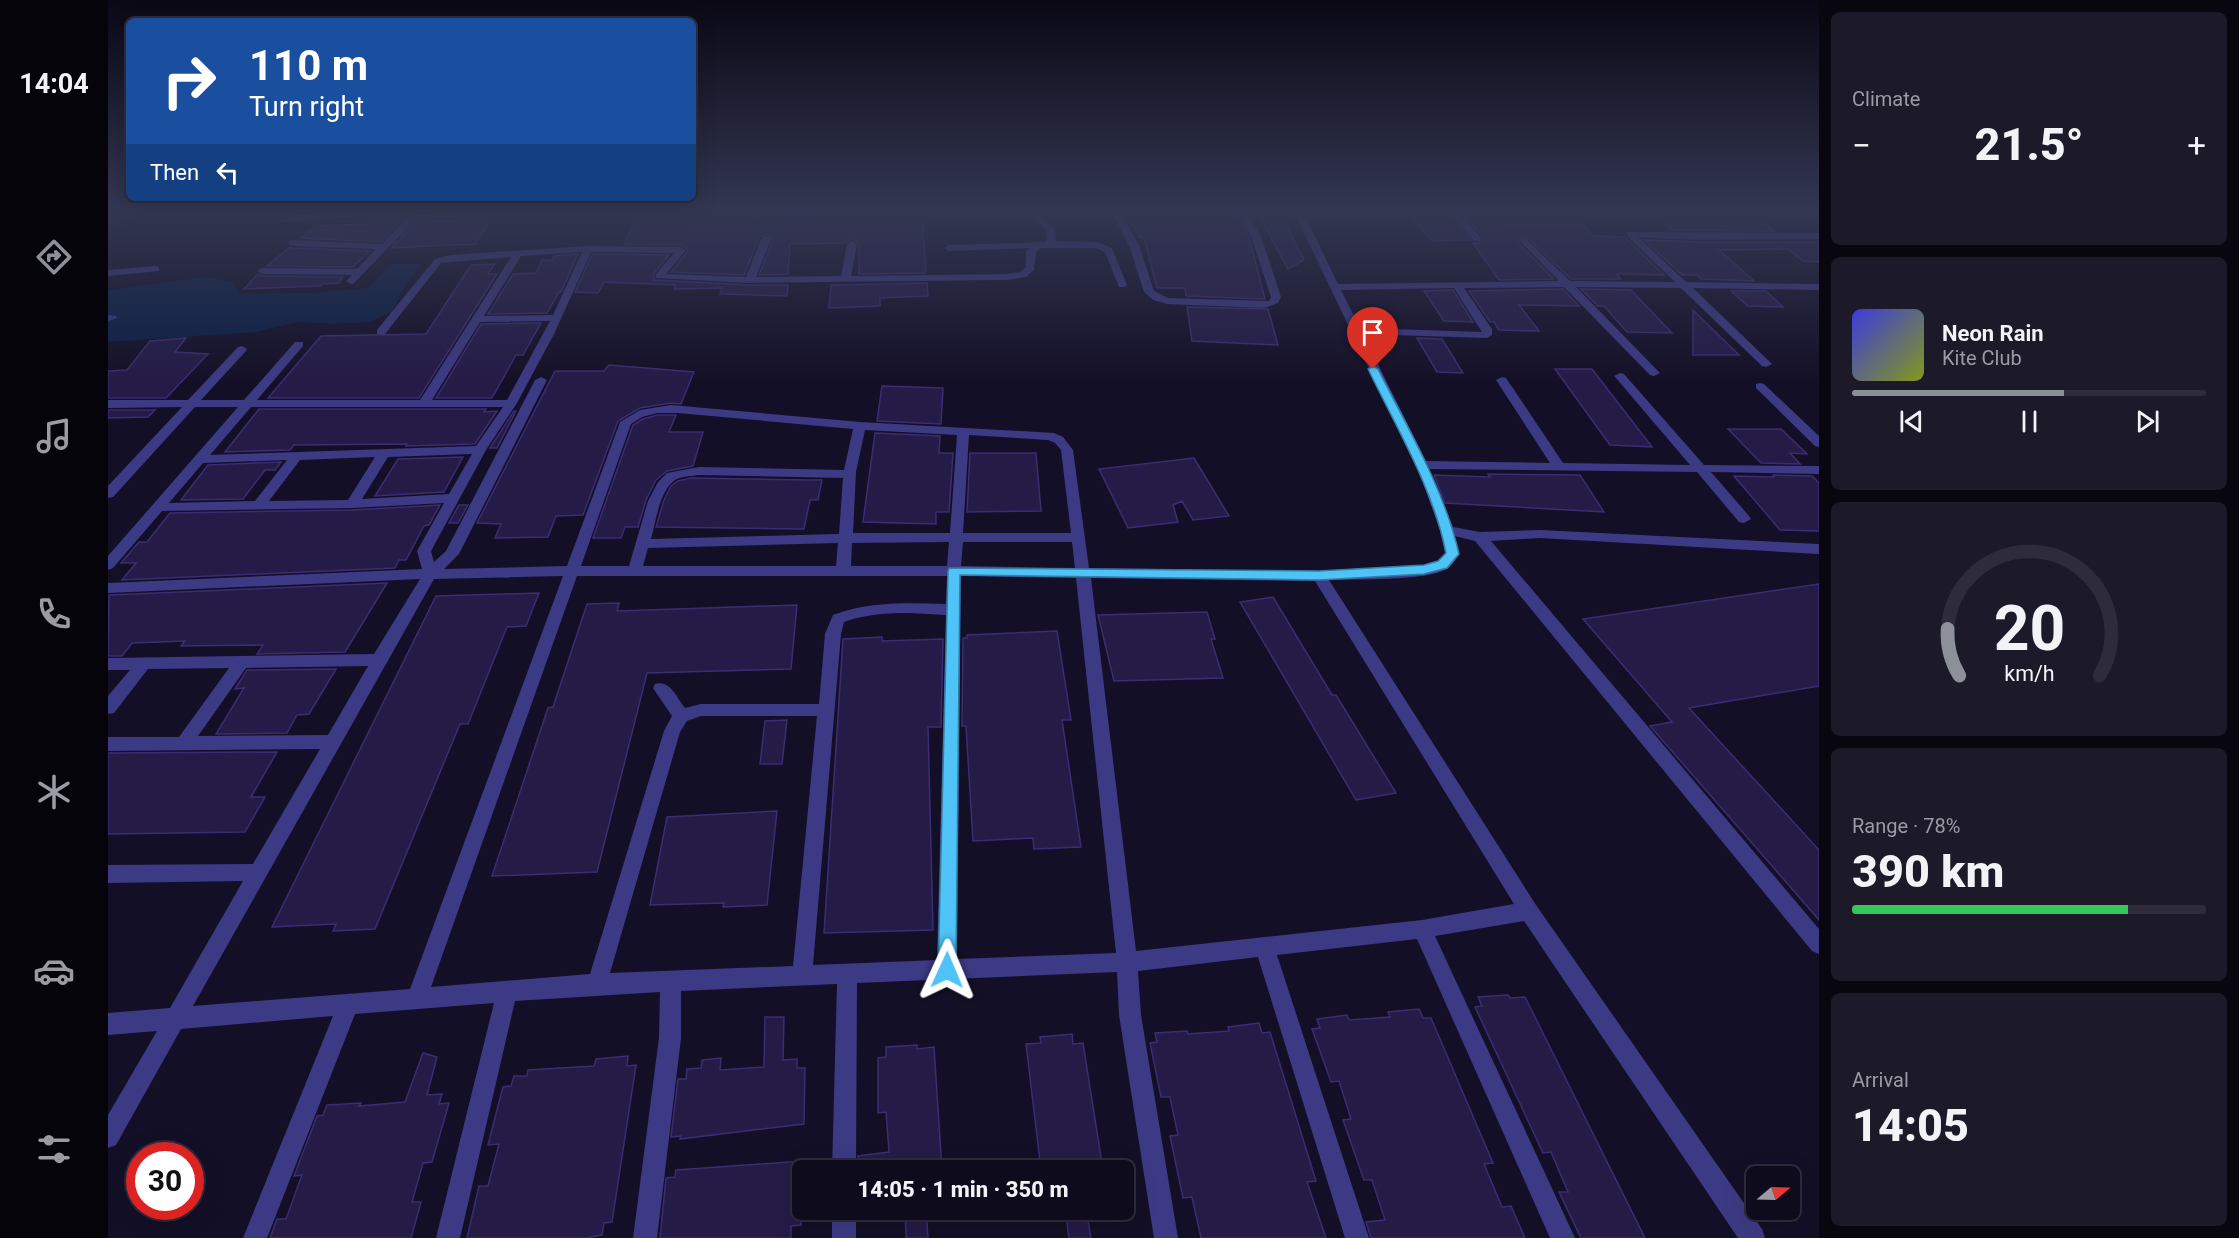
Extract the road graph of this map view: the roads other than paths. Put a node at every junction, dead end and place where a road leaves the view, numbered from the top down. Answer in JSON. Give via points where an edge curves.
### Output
{"nodes":[{"id":1,"x":364,"y":268,"type":"edge"},
{"id":2,"x":433,"y":268,"type":"edge"},
{"id":3,"x":509,"y":268,"type":"edge"},
{"id":4,"x":580,"y":268,"type":"edge"},
{"id":5,"x":666,"y":268,"type":"edge"},
{"id":6,"x":755,"y":268,"type":"edge"},
{"id":7,"x":848,"y":268,"type":"edge"},
{"id":8,"x":1031,"y":268,"type":"edge"},
{"id":9,"x":1116,"y":268,"type":"edge"},
{"id":10,"x":1141,"y":268,"type":"edge"},
{"id":11,"x":1266,"y":268,"type":"edge"},
{"id":12,"x":1324,"y":268,"type":"edge"},
{"id":13,"x":1552,"y":268,"type":"edge"},
{"id":14,"x":1664,"y":268,"type":"edge"},
{"id":15,"x":156,"y":269,"type":"dead end"},
{"id":16,"x":262,"y":271,"type":"dead end"},
{"id":17,"x":108,"y":273,"type":"edge"},
{"id":18,"x":359,"y":273,"type":"junction"},
{"id":19,"x":846,"y":278,"type":"junction"},
{"id":20,"x":750,"y":280,"type":"junction"},
{"id":21,"x":351,"y":281,"type":"dead end"},
{"id":22,"x":1568,"y":284,"type":"junction"},
{"id":23,"x":1122,"y":285,"type":"dead end"},
{"id":24,"x":1681,"y":285,"type":"junction"},
{"id":25,"x":1457,"y":286,"type":"junction"},
{"id":26,"x":1333,"y":287,"type":"junction"},
{"id":27,"x":1807,"y":287,"type":"junction"},
{"id":28,"x":1819,"y":287,"type":"edge"},
{"id":29,"x":1819,"y":297,"type":"edge"},
{"id":30,"x":557,"y":318,"type":"junction"},
{"id":31,"x":475,"y":320,"type":"junction"},
{"id":32,"x":1354,"y":331,"type":"junction"},
{"id":33,"x":381,"y":332,"type":"dead end"},
{"id":34,"x":299,"y":344,"type":"dead end"},
{"id":35,"x":242,"y":349,"type":"dead end"},
{"id":36,"x":1766,"y":364,"type":"dead end"},
{"id":37,"x":1654,"y":373,"type":"dead end"},
{"id":38,"x":1620,"y":376,"type":"dead end"},
{"id":39,"x":541,"y":380,"type":"dead end"},
{"id":40,"x":1502,"y":380,"type":"dead end"},
{"id":41,"x":1760,"y":386,"type":"dead end"},
{"id":42,"x":511,"y":403,"type":"junction"},
{"id":43,"x":108,"y":404,"type":"edge"},
{"id":44,"x":423,"y":404,"type":"junction"},
{"id":45,"x":247,"y":405,"type":"junction"},
{"id":46,"x":190,"y":406,"type":"junction"},
{"id":47,"x":860,"y":426,"type":"junction"},
{"id":48,"x":963,"y":431,"type":"junction"},
{"id":49,"x":1819,"y":443,"type":"edge"},
{"id":50,"x":480,"y":450,"type":"junction"},
{"id":51,"x":382,"y":454,"type":"junction"},
{"id":52,"x":296,"y":457,"type":"junction"},
{"id":53,"x":201,"y":459,"type":"junction"},
{"id":54,"x":1421,"y":465,"type":"junction"},
{"id":55,"x":1559,"y":467,"type":"junction"},
{"id":56,"x":1698,"y":468,"type":"junction"},
{"id":57,"x":1819,"y":470,"type":"edge"},
{"id":58,"x":850,"y":474,"type":"junction"},
{"id":59,"x":108,"y":494,"type":"edge"},
{"id":60,"x":453,"y":498,"type":"junction"},
{"id":61,"x":352,"y":504,"type":"junction"},
{"id":62,"x":259,"y":505,"type":"junction"},
{"id":63,"x":159,"y":507,"type":"junction"},
{"id":64,"x":1744,"y":519,"type":"dead end"},
{"id":65,"x":1447,"y":530,"type":"junction"},
{"id":66,"x":956,"y":537,"type":"junction"},
{"id":67,"x":1078,"y":537,"type":"junction"},
{"id":68,"x":1479,"y":537,"type":"junction"},
{"id":69,"x":845,"y":538,"type":"junction"},
{"id":70,"x":643,"y":543,"type":"junction"},
{"id":71,"x":1819,"y":549,"type":"edge"},
{"id":72,"x":108,"y":565,"type":"edge"},
{"id":73,"x":570,"y":571,"type":"junction"},
{"id":74,"x":954,"y":571,"type":"junction"},
{"id":75,"x":634,"y":572,"type":"junction"},
{"id":76,"x":843,"y":572,"type":"junction"},
{"id":77,"x":1083,"y":573,"type":"junction"},
{"id":78,"x":430,"y":574,"type":"junction"},
{"id":79,"x":1319,"y":576,"type":"junction"},
{"id":80,"x":108,"y":588,"type":"edge"},
{"id":81,"x":954,"y":610,"type":"junction"},
{"id":82,"x":379,"y":660,"type":"junction"},
{"id":83,"x":242,"y":662,"type":"junction"},
{"id":84,"x":144,"y":663,"type":"junction"},
{"id":85,"x":108,"y":664,"type":"edge"},
{"id":86,"x":661,"y":688,"type":"dead end"},
{"id":87,"x":108,"y":708,"type":"edge"},
{"id":88,"x":827,"y":710,"type":"junction"},
{"id":89,"x":681,"y":716,"type":"junction"},
{"id":90,"x":332,"y":742,"type":"junction"},
{"id":91,"x":108,"y":744,"type":"edge"},
{"id":92,"x":184,"y":744,"type":"junction"},
{"id":93,"x":258,"y":872,"type":"junction"},
{"id":94,"x":108,"y":874,"type":"edge"},
{"id":95,"x":1528,"y":911,"type":"junction"},
{"id":96,"x":1422,"y":929,"type":"junction"},
{"id":97,"x":1819,"y":944,"type":"edge"},
{"id":98,"x":1264,"y":948,"type":"junction"},
{"id":99,"x":1127,"y":962,"type":"junction"},
{"id":100,"x":947,"y":970,"type":"junction"},
{"id":101,"x":847,"y":974,"type":"junction"},
{"id":102,"x":802,"y":976,"type":"junction"},
{"id":103,"x":671,"y":982,"type":"junction"},
{"id":104,"x":597,"y":984,"type":"junction"},
{"id":105,"x":507,"y":991,"type":"junction"},
{"id":106,"x":417,"y":998,"type":"junction"},
{"id":107,"x":349,"y":1004,"type":"junction"},
{"id":108,"x":174,"y":1018,"type":"junction"},
{"id":109,"x":108,"y":1024,"type":"edge"},
{"id":110,"x":108,"y":1137,"type":"edge"},
{"id":111,"x":844,"y":1160,"type":"edge"},
{"id":112,"x":844,"y":1220,"type":"edge"},
{"id":113,"x":255,"y":1238,"type":"edge"},
{"id":114,"x":448,"y":1238,"type":"edge"},
{"id":115,"x":645,"y":1238,"type":"edge"},
{"id":116,"x":843,"y":1238,"type":"edge"},
{"id":117,"x":1166,"y":1238,"type":"edge"},
{"id":118,"x":1356,"y":1238,"type":"edge"},
{"id":119,"x":1563,"y":1238,"type":"edge"},
{"id":120,"x":1753,"y":1238,"type":"edge"}],
"edges":[{"from":1,"to":18,"type":"street"},
{"from":2,"to":33,"type":"street"},
{"from":3,"to":31,"type":"street"},
{"from":4,"to":30,"type":"street"},
{"from":5,"to":20,"type":"street","via":[[659,276]]},
{"from":6,"to":20,"type":"street"},
{"from":7,"to":19,"type":"street"},
{"from":8,"to":19,"type":"street","via":[[1023,275]]},
{"from":9,"to":23,"type":"street"},
{"from":10,"to":11,"type":"street","via":[[1149,292],[1157,298],[1253,305],[1273,303],[1276,297]]},
{"from":12,"to":26,"type":"street"},
{"from":13,"to":22,"type":"street"},
{"from":14,"to":24,"type":"street"},
{"from":15,"to":17,"type":"street"},
{"from":16,"to":18,"type":"street"},
{"from":18,"to":21,"type":"street"},
{"from":19,"to":20,"type":"street"},
{"from":22,"to":24,"type":"street"},
{"from":22,"to":25,"type":"street"},
{"from":22,"to":37,"type":"street"},
{"from":24,"to":27,"type":"street"},
{"from":24,"to":36,"type":"street"},
{"from":25,"to":26,"type":"street"},
{"from":25,"to":32,"type":"street","via":[[1487,329],[1487,335]]},
{"from":26,"to":32,"type":"street"},
{"from":27,"to":28,"type":"street"},
{"from":27,"to":29,"type":"street"},
{"from":30,"to":31,"type":"street"},
{"from":30,"to":42,"type":"street"},
{"from":31,"to":44,"type":"street"},
{"from":32,"to":54,"type":"street"},
{"from":34,"to":45,"type":"street"},
{"from":35,"to":46,"type":"street"},
{"from":38,"to":56,"type":"street"},
{"from":39,"to":78,"type":"street","via":[[452,554]]},
{"from":40,"to":55,"type":"street"},
{"from":41,"to":49,"type":"street"},
{"from":42,"to":44,"type":"street"},
{"from":42,"to":50,"type":"street"},
{"from":43,"to":46,"type":"street"},
{"from":44,"to":45,"type":"street"},
{"from":45,"to":46,"type":"street"},
{"from":45,"to":53,"type":"street"},
{"from":46,"to":59,"type":"street"},
{"from":47,"to":48,"type":"street"},
{"from":47,"to":58,"type":"street"},
{"from":47,"to":73,"type":"street","via":[[678,409],[636,414],[626,422]]},
{"from":48,"to":66,"type":"street"},
{"from":48,"to":67,"type":"street","via":[[1050,436],[1059,440],[1067,450]]},
{"from":50,"to":51,"type":"street"},
{"from":50,"to":60,"type":"street"},
{"from":51,"to":52,"type":"street"},
{"from":51,"to":61,"type":"street"},
{"from":52,"to":53,"type":"street"},
{"from":52,"to":62,"type":"street"},
{"from":53,"to":63,"type":"street"},
{"from":54,"to":55,"type":"street"},
{"from":54,"to":65,"type":"street"},
{"from":55,"to":56,"type":"street"},
{"from":56,"to":57,"type":"street"},
{"from":56,"to":64,"type":"street"},
{"from":58,"to":69,"type":"street"},
{"from":58,"to":70,"type":"street","via":[[699,471],[672,476],[656,501]]},
{"from":60,"to":61,"type":"street"},
{"from":60,"to":78,"type":"street","via":[[424,551]]},
{"from":61,"to":62,"type":"street"},
{"from":62,"to":63,"type":"street"},
{"from":63,"to":72,"type":"street"},
{"from":65,"to":68,"type":"street"},
{"from":65,"to":79,"type":"street","via":[[1452,554],[1443,564],[1424,570]]},
{"from":66,"to":67,"type":"street"},
{"from":66,"to":69,"type":"street"},
{"from":66,"to":74,"type":"street"},
{"from":67,"to":77,"type":"street"},
{"from":68,"to":71,"type":"street","via":[[1540,534]]},
{"from":68,"to":97,"type":"street"},
{"from":69,"to":70,"type":"street"},
{"from":69,"to":76,"type":"street"},
{"from":70,"to":75,"type":"street"},
{"from":73,"to":75,"type":"street"},
{"from":73,"to":78,"type":"street"},
{"from":73,"to":106,"type":"street"},
{"from":74,"to":76,"type":"street"},
{"from":74,"to":77,"type":"street"},
{"from":74,"to":81,"type":"street"},
{"from":75,"to":76,"type":"street"},
{"from":77,"to":79,"type":"street"},
{"from":77,"to":99,"type":"street"},
{"from":78,"to":80,"type":"street"},
{"from":78,"to":82,"type":"street"},
{"from":79,"to":95,"type":"street"},
{"from":81,"to":88,"type":"street","via":[[885,609],[852,612],[838,619],[833,634]]},
{"from":81,"to":100,"type":"street"},
{"from":82,"to":83,"type":"street"},
{"from":82,"to":90,"type":"street"},
{"from":83,"to":84,"type":"street"},
{"from":83,"to":92,"type":"street"},
{"from":84,"to":85,"type":"street"},
{"from":84,"to":87,"type":"street"},
{"from":86,"to":89,"type":"street"},
{"from":88,"to":89,"type":"street","via":[[701,710]]},
{"from":88,"to":102,"type":"street"},
{"from":89,"to":104,"type":"street","via":[[672,731]]},
{"from":90,"to":92,"type":"street"},
{"from":90,"to":93,"type":"street"},
{"from":91,"to":92,"type":"street"},
{"from":93,"to":94,"type":"street"},
{"from":93,"to":108,"type":"street"},
{"from":95,"to":96,"type":"street"},
{"from":95,"to":120,"type":"street"},
{"from":96,"to":98,"type":"street"},
{"from":96,"to":119,"type":"street"},
{"from":98,"to":99,"type":"street"},
{"from":98,"to":118,"type":"street"},
{"from":99,"to":100,"type":"street"},
{"from":99,"to":117,"type":"street","via":[[1130,1015]]},
{"from":100,"to":101,"type":"street"},
{"from":101,"to":102,"type":"street"},
{"from":101,"to":111,"type":"street"},
{"from":102,"to":103,"type":"street"},
{"from":103,"to":104,"type":"street"},
{"from":103,"to":115,"type":"street","via":[[670,1038]]},
{"from":104,"to":105,"type":"street"},
{"from":105,"to":106,"type":"street"},
{"from":105,"to":114,"type":"street"},
{"from":106,"to":107,"type":"street"},
{"from":107,"to":108,"type":"street"},
{"from":107,"to":113,"type":"street"},
{"from":108,"to":109,"type":"street"},
{"from":108,"to":110,"type":"street"},
{"from":112,"to":116,"type":"street"}]}
